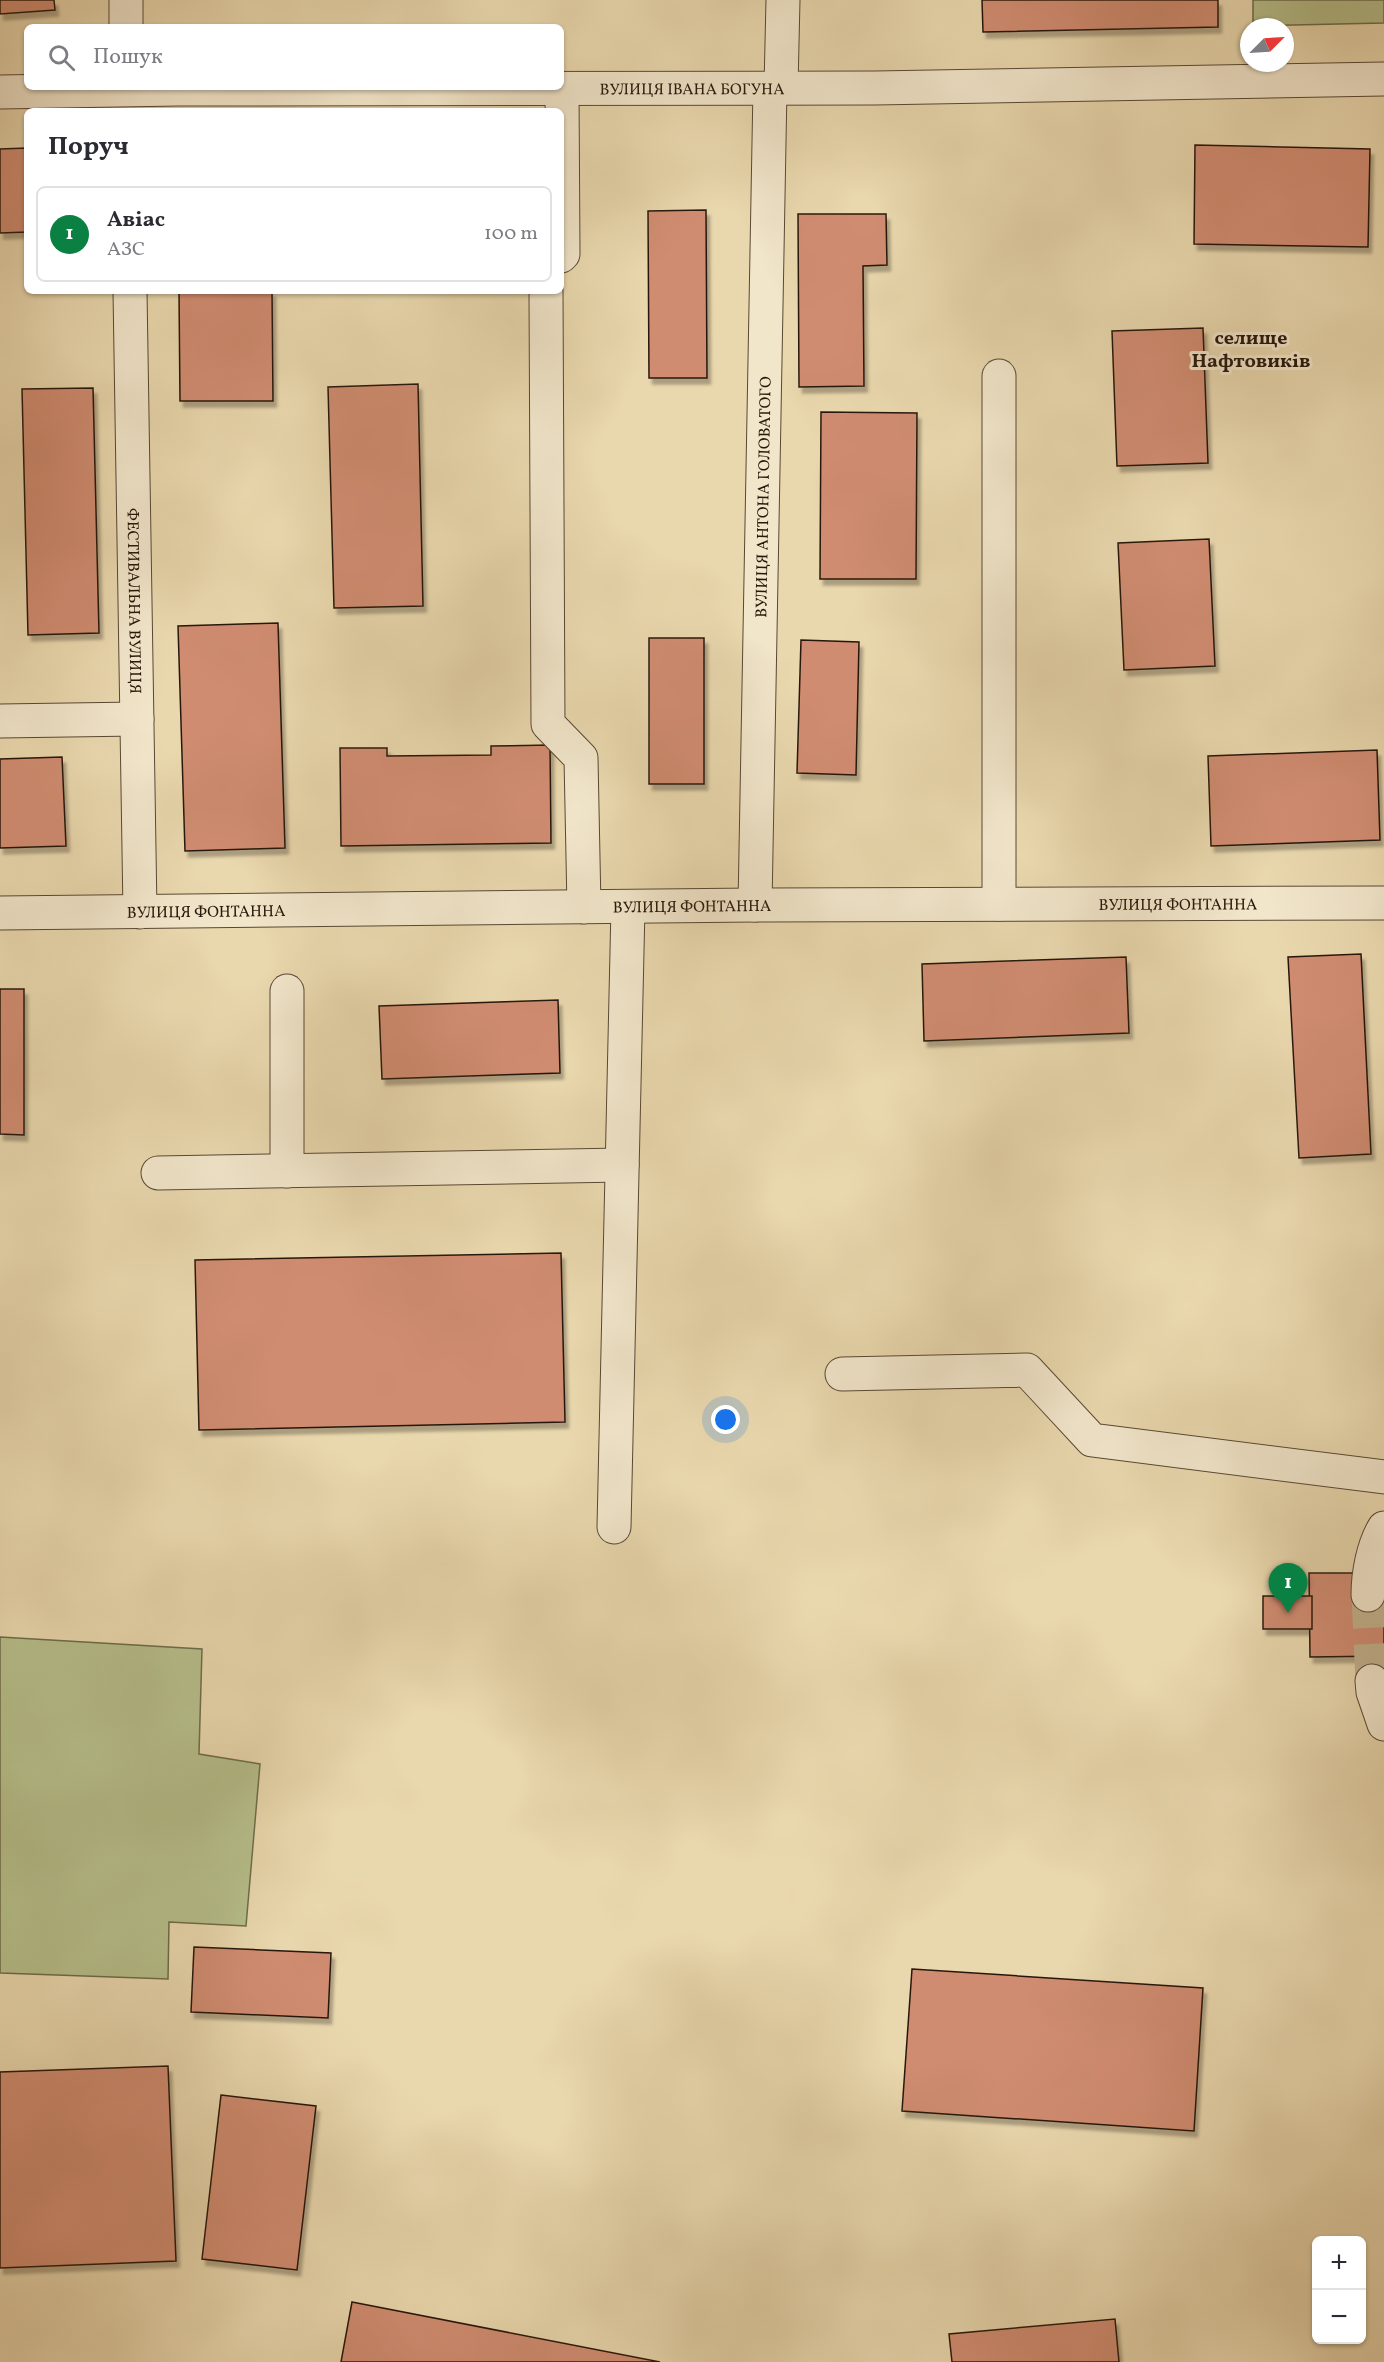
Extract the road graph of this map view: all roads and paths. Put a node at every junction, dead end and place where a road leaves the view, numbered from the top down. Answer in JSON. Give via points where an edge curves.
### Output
{"nodes":[{"id":1,"x":126,"y":0,"type":"edge"},
{"id":2,"x":783,"y":0,"type":"edge"},
{"id":3,"x":126,"y":24,"type":"edge"},
{"id":4,"x":1384,"y":79,"type":"edge"},
{"id":5,"x":564,"y":88,"type":"edge"},
{"id":6,"x":776,"y":88,"type":"junction"},
{"id":7,"x":453,"y":90,"type":"edge"},
{"id":8,"x":562,"y":90,"type":"edge"},
{"id":9,"x":0,"y":92,"type":"edge"},
{"id":10,"x":127,"y":96,"type":"edge"},
{"id":11,"x":562,"y":108,"type":"edge"},
{"id":12,"x":130,"y":294,"type":"edge"},
{"id":13,"x":546,"y":294,"type":"edge"},
{"id":14,"x":999,"y":376,"type":"dead end"},
{"id":15,"x":137,"y":719,"type":"junction"},
{"id":16,"x":0,"y":721,"type":"edge"},
{"id":17,"x":1384,"y":903,"type":"edge"},
{"id":18,"x":999,"y":904,"type":"junction"},
{"id":19,"x":755,"y":905,"type":"junction"},
{"id":20,"x":628,"y":906,"type":"junction"},
{"id":21,"x":584,"y":907,"type":"junction"},
{"id":22,"x":140,"y":912,"type":"junction"},
{"id":23,"x":0,"y":913,"type":"edge"},
{"id":24,"x":287,"y":991,"type":"dead end"},
{"id":25,"x":622,"y":1165,"type":"junction"},
{"id":26,"x":287,"y":1171,"type":"junction"},
{"id":27,"x":158,"y":1173,"type":"dead end"},
{"id":28,"x":842,"y":1374,"type":"dead end"},
{"id":29,"x":1384,"y":1477,"type":"edge"},
{"id":30,"x":614,"y":1527,"type":"dead end"},
{"id":31,"x":1384,"y":1528,"type":"edge"},
{"id":32,"x":1368,"y":1595,"type":"tunnel mouth"},
{"id":33,"x":1372,"y":1681,"type":"tunnel mouth"},
{"id":34,"x":1384,"y":1724,"type":"edge"}],
"edges":[{"from":1,"to":3,"type":"street"},
{"from":2,"to":6,"type":"street","name":"ВУЛИЦЯ АНТОНА ГОЛОВАТОГО"},
{"from":4,"to":6,"type":"street","name":"ВУЛИЦЯ ІВАНА БОГУНА"},
{"from":5,"to":6,"type":"street","name":"ВУЛИЦЯ ІВАНА БОГУНА"},
{"from":6,"to":19,"type":"street","name":"ВУЛИЦЯ АНТОНА ГОЛОВАТОГО"},
{"from":7,"to":10,"type":"street","name":"ВУЛИЦЯ ІВАНА БОГУНА"},
{"from":8,"to":11,"type":"street"},
{"from":9,"to":10,"type":"street","name":"ВУЛИЦЯ ІВАНА БОГУНА"},
{"from":12,"to":15,"type":"street","name":"ФЕСТИВАЛЬНА ВУЛИЦЯ"},
{"from":13,"to":21,"type":"street","via":[[548,724],[581,758]]},
{"from":14,"to":18,"type":"street"},
{"from":15,"to":16,"type":"street"},
{"from":15,"to":22,"type":"street","name":"ФЕСТИВАЛЬНА ВУЛИЦЯ"},
{"from":17,"to":18,"type":"street","name":"ВУЛИЦЯ ФОНТАННА"},
{"from":18,"to":19,"type":"street","name":"ВУЛИЦЯ ФОНТАННА"},
{"from":19,"to":20,"type":"street","name":"ВУЛИЦЯ ФОНТАННА"},
{"from":20,"to":21,"type":"street","name":"ВУЛИЦЯ ФОНТАННА"},
{"from":20,"to":25,"type":"street"},
{"from":21,"to":22,"type":"street","name":"ВУЛИЦЯ ФОНТАННА"},
{"from":22,"to":23,"type":"street","name":"ВУЛИЦЯ ФОНТАННА"},
{"from":24,"to":26,"type":"street"},
{"from":25,"to":26,"type":"street"},
{"from":25,"to":30,"type":"street"},
{"from":26,"to":27,"type":"street"},
{"from":28,"to":29,"type":"street","via":[[1027,1370],[1092,1440]]},
{"from":31,"to":32,"type":"street","via":[[1368,1582]]},
{"from":33,"to":34,"type":"street"}]}
